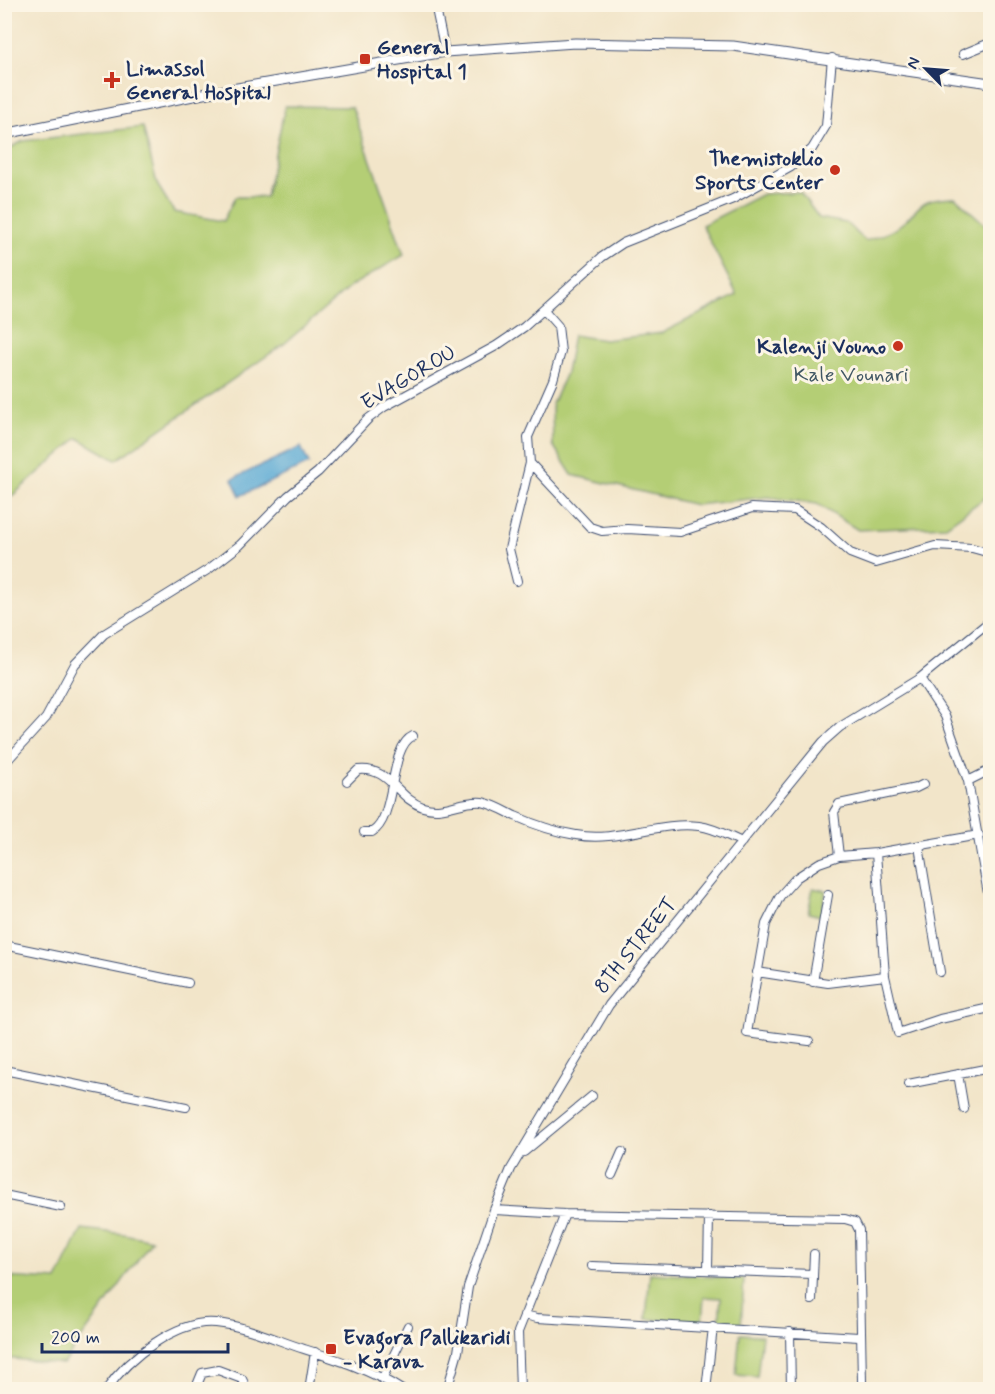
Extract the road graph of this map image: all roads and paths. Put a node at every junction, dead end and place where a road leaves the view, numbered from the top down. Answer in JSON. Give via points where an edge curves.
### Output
{"nodes":[{"id":1,"x":435,"y":4,"type":"edge"},
{"id":2,"x":990,"y":43,"type":"edge"},
{"id":3,"x":445,"y":52,"type":"junction"},
{"id":4,"x":963,"y":54,"type":"dead end"},
{"id":5,"x":832,"y":58,"type":"junction"},
{"id":6,"x":990,"y":83,"type":"edge"},
{"id":7,"x":4,"y":134,"type":"edge"},
{"id":8,"x":544,"y":310,"type":"junction"},
{"id":9,"x":530,"y":463,"type":"junction"},
{"id":10,"x":990,"y":553,"type":"edge"},
{"id":11,"x":517,"y":581,"type":"dead end"},
{"id":12,"x":990,"y":621,"type":"edge"},
{"id":13,"x":920,"y":678,"type":"junction"},
{"id":14,"x":413,"y":736,"type":"dead end"},
{"id":15,"x":4,"y":764,"type":"edge"},
{"id":16,"x":990,"y":770,"type":"edge"},
{"id":17,"x":347,"y":781,"type":"dead end"},
{"id":18,"x":968,"y":781,"type":"junction"},
{"id":19,"x":392,"y":782,"type":"junction"},
{"id":20,"x":924,"y":784,"type":"dead end"},
{"id":21,"x":364,"y":832,"type":"dead end"},
{"id":22,"x":980,"y":835,"type":"junction"},
{"id":23,"x":742,"y":842,"type":"junction"},
{"id":24,"x":919,"y":846,"type":"junction"},
{"id":25,"x":876,"y":853,"type":"junction"},
{"id":26,"x":839,"y":856,"type":"junction"},
{"id":27,"x":828,"y":896,"type":"dead end"},
{"id":28,"x":990,"y":905,"type":"edge"},
{"id":29,"x":4,"y":945,"type":"edge"},
{"id":30,"x":757,"y":972,"type":"junction"},
{"id":31,"x":940,"y":972,"type":"dead end"},
{"id":32,"x":885,"y":976,"type":"junction"},
{"id":33,"x":813,"y":981,"type":"junction"},
{"id":34,"x":188,"y":983,"type":"dead end"},
{"id":35,"x":990,"y":1008,"type":"edge"},
{"id":36,"x":809,"y":1041,"type":"dead end"},
{"id":37,"x":990,"y":1068,"type":"edge"},
{"id":38,"x":4,"y":1070,"type":"edge"},
{"id":39,"x":958,"y":1074,"type":"junction"},
{"id":40,"x":908,"y":1084,"type":"dead end"},
{"id":41,"x":592,"y":1096,"type":"dead end"},
{"id":42,"x":186,"y":1107,"type":"dead end"},
{"id":43,"x":964,"y":1109,"type":"dead end"},
{"id":44,"x":622,"y":1152,"type":"dead end"},
{"id":45,"x":520,"y":1154,"type":"junction"},
{"id":46,"x":612,"y":1174,"type":"dead end"},
{"id":47,"x":4,"y":1195,"type":"edge"},
{"id":48,"x":61,"y":1207,"type":"dead end"},
{"id":49,"x":494,"y":1209,"type":"junction"},
{"id":50,"x":565,"y":1214,"type":"junction"},
{"id":51,"x":709,"y":1216,"type":"junction"},
{"id":52,"x":814,"y":1254,"type":"dead end"},
{"id":53,"x":592,"y":1266,"type":"dead end"},
{"id":54,"x":708,"y":1269,"type":"junction"},
{"id":55,"x":813,"y":1274,"type":"junction"},
{"id":56,"x":812,"y":1300,"type":"dead end"},
{"id":57,"x":524,"y":1315,"type":"junction"},
{"id":58,"x":408,"y":1326,"type":"dead end"},
{"id":59,"x":713,"y":1328,"type":"junction"},
{"id":60,"x":790,"y":1332,"type":"junction"},
{"id":61,"x":860,"y":1337,"type":"junction"},
{"id":62,"x":315,"y":1352,"type":"junction"},
{"id":63,"x":383,"y":1377,"type":"junction"},
{"id":64,"x":862,"y":1381,"type":"dead end"},
{"id":65,"x":106,"y":1389,"type":"edge"},
{"id":66,"x":195,"y":1389,"type":"edge"},
{"id":67,"x":248,"y":1389,"type":"edge"},
{"id":68,"x":309,"y":1389,"type":"edge"},
{"id":69,"x":402,"y":1389,"type":"edge"},
{"id":70,"x":447,"y":1389,"type":"edge"},
{"id":71,"x":520,"y":1389,"type":"edge"},
{"id":72,"x":706,"y":1389,"type":"edge"},
{"id":73,"x":791,"y":1389,"type":"edge"}],
"edges":[{"from":1,"to":3,"type":"street"},
{"from":2,"to":4,"type":"street"},
{"from":3,"to":5,"type":"main road","via":[[655,43],[733,46]]},
{"from":3,"to":7,"type":"main road","via":[[208,93]]},
{"from":5,"to":6,"type":"main road"},
{"from":5,"to":8,"type":"street","name":"EVAGOROU","via":[[827,122],[812,149],[773,178],[733,199],[623,243]]},
{"from":8,"to":9,"type":"street","via":[[558,326],[561,352],[553,380],[531,426],[527,448]]},
{"from":8,"to":15,"type":"street","name":"EVAGOROU","via":[[496,346],[384,407],[240,545],[209,569],[104,634],[75,664],[46,718]]},
{"from":9,"to":10,"type":"street","via":[[597,531],[680,532],[742,510],[795,510],[850,553],[876,562],[935,546]]},
{"from":9,"to":11,"type":"street","via":[[508,549]]},
{"from":12,"to":13,"type":"street","name":"8TH STREET"},
{"from":13,"to":18,"type":"street","via":[[945,716]]},
{"from":13,"to":23,"type":"street","name":"8TH STREET","via":[[840,727],[823,742]]},
{"from":14,"to":19,"type":"street","via":[[405,743]]},
{"from":16,"to":18,"type":"street"},
{"from":17,"to":19,"type":"street","via":[[363,769]]},
{"from":18,"to":22,"type":"street"},
{"from":19,"to":21,"type":"street","via":[[379,825],[372,832]]},
{"from":19,"to":23,"type":"street","via":[[404,796],[425,808],[446,810],[481,802],[577,836],[603,837],[697,826]]},
{"from":20,"to":26,"type":"street","via":[[839,804],[834,812]]},
{"from":22,"to":24,"type":"street"},
{"from":22,"to":28,"type":"street"},
{"from":23,"to":45,"type":"street","name":"8TH STREET","via":[[609,1005]]},
{"from":24,"to":25,"type":"street"},
{"from":24,"to":31,"type":"street"},
{"from":25,"to":26,"type":"street"},
{"from":25,"to":32,"type":"street"},
{"from":26,"to":30,"type":"street","via":[[796,878],[780,896],[766,924]]},
{"from":27,"to":33,"type":"street"},
{"from":29,"to":34,"type":"street"},
{"from":30,"to":33,"type":"street"},
{"from":30,"to":36,"type":"street","via":[[747,1033]]},
{"from":32,"to":33,"type":"street","via":[[828,983]]},
{"from":32,"to":35,"type":"street","via":[[898,1034],[940,1019]]},
{"from":37,"to":39,"type":"street"},
{"from":38,"to":42,"type":"street"},
{"from":39,"to":40,"type":"street"},
{"from":39,"to":43,"type":"street"},
{"from":41,"to":45,"type":"street"},
{"from":44,"to":46,"type":"street"},
{"from":45,"to":49,"type":"street","name":"8TH STREET"},
{"from":47,"to":48,"type":"street"},
{"from":49,"to":50,"type":"street"},
{"from":49,"to":70,"type":"street","name":"8TH STREET","via":[[468,1287],[458,1352]]},
{"from":50,"to":51,"type":"street"},
{"from":50,"to":57,"type":"street"},
{"from":51,"to":54,"type":"street"},
{"from":51,"to":61,"type":"street","via":[[855,1222],[859,1230]]},
{"from":52,"to":55,"type":"street"},
{"from":53,"to":54,"type":"street"},
{"from":54,"to":55,"type":"street"},
{"from":55,"to":56,"type":"street"},
{"from":57,"to":59,"type":"street"},
{"from":57,"to":71,"type":"street","via":[[518,1332]]},
{"from":58,"to":63,"type":"street"},
{"from":59,"to":60,"type":"street"},
{"from":59,"to":72,"type":"street"},
{"from":60,"to":61,"type":"street"},
{"from":60,"to":73,"type":"street"},
{"from":61,"to":64,"type":"street"},
{"from":62,"to":63,"type":"street"},
{"from":62,"to":65,"type":"street","via":[[214,1323],[182,1328],[147,1348]]},
{"from":62,"to":68,"type":"street"},
{"from":63,"to":69,"type":"street"},
{"from":66,"to":67,"type":"street","via":[[202,1373],[218,1370],[242,1379]]}]}
